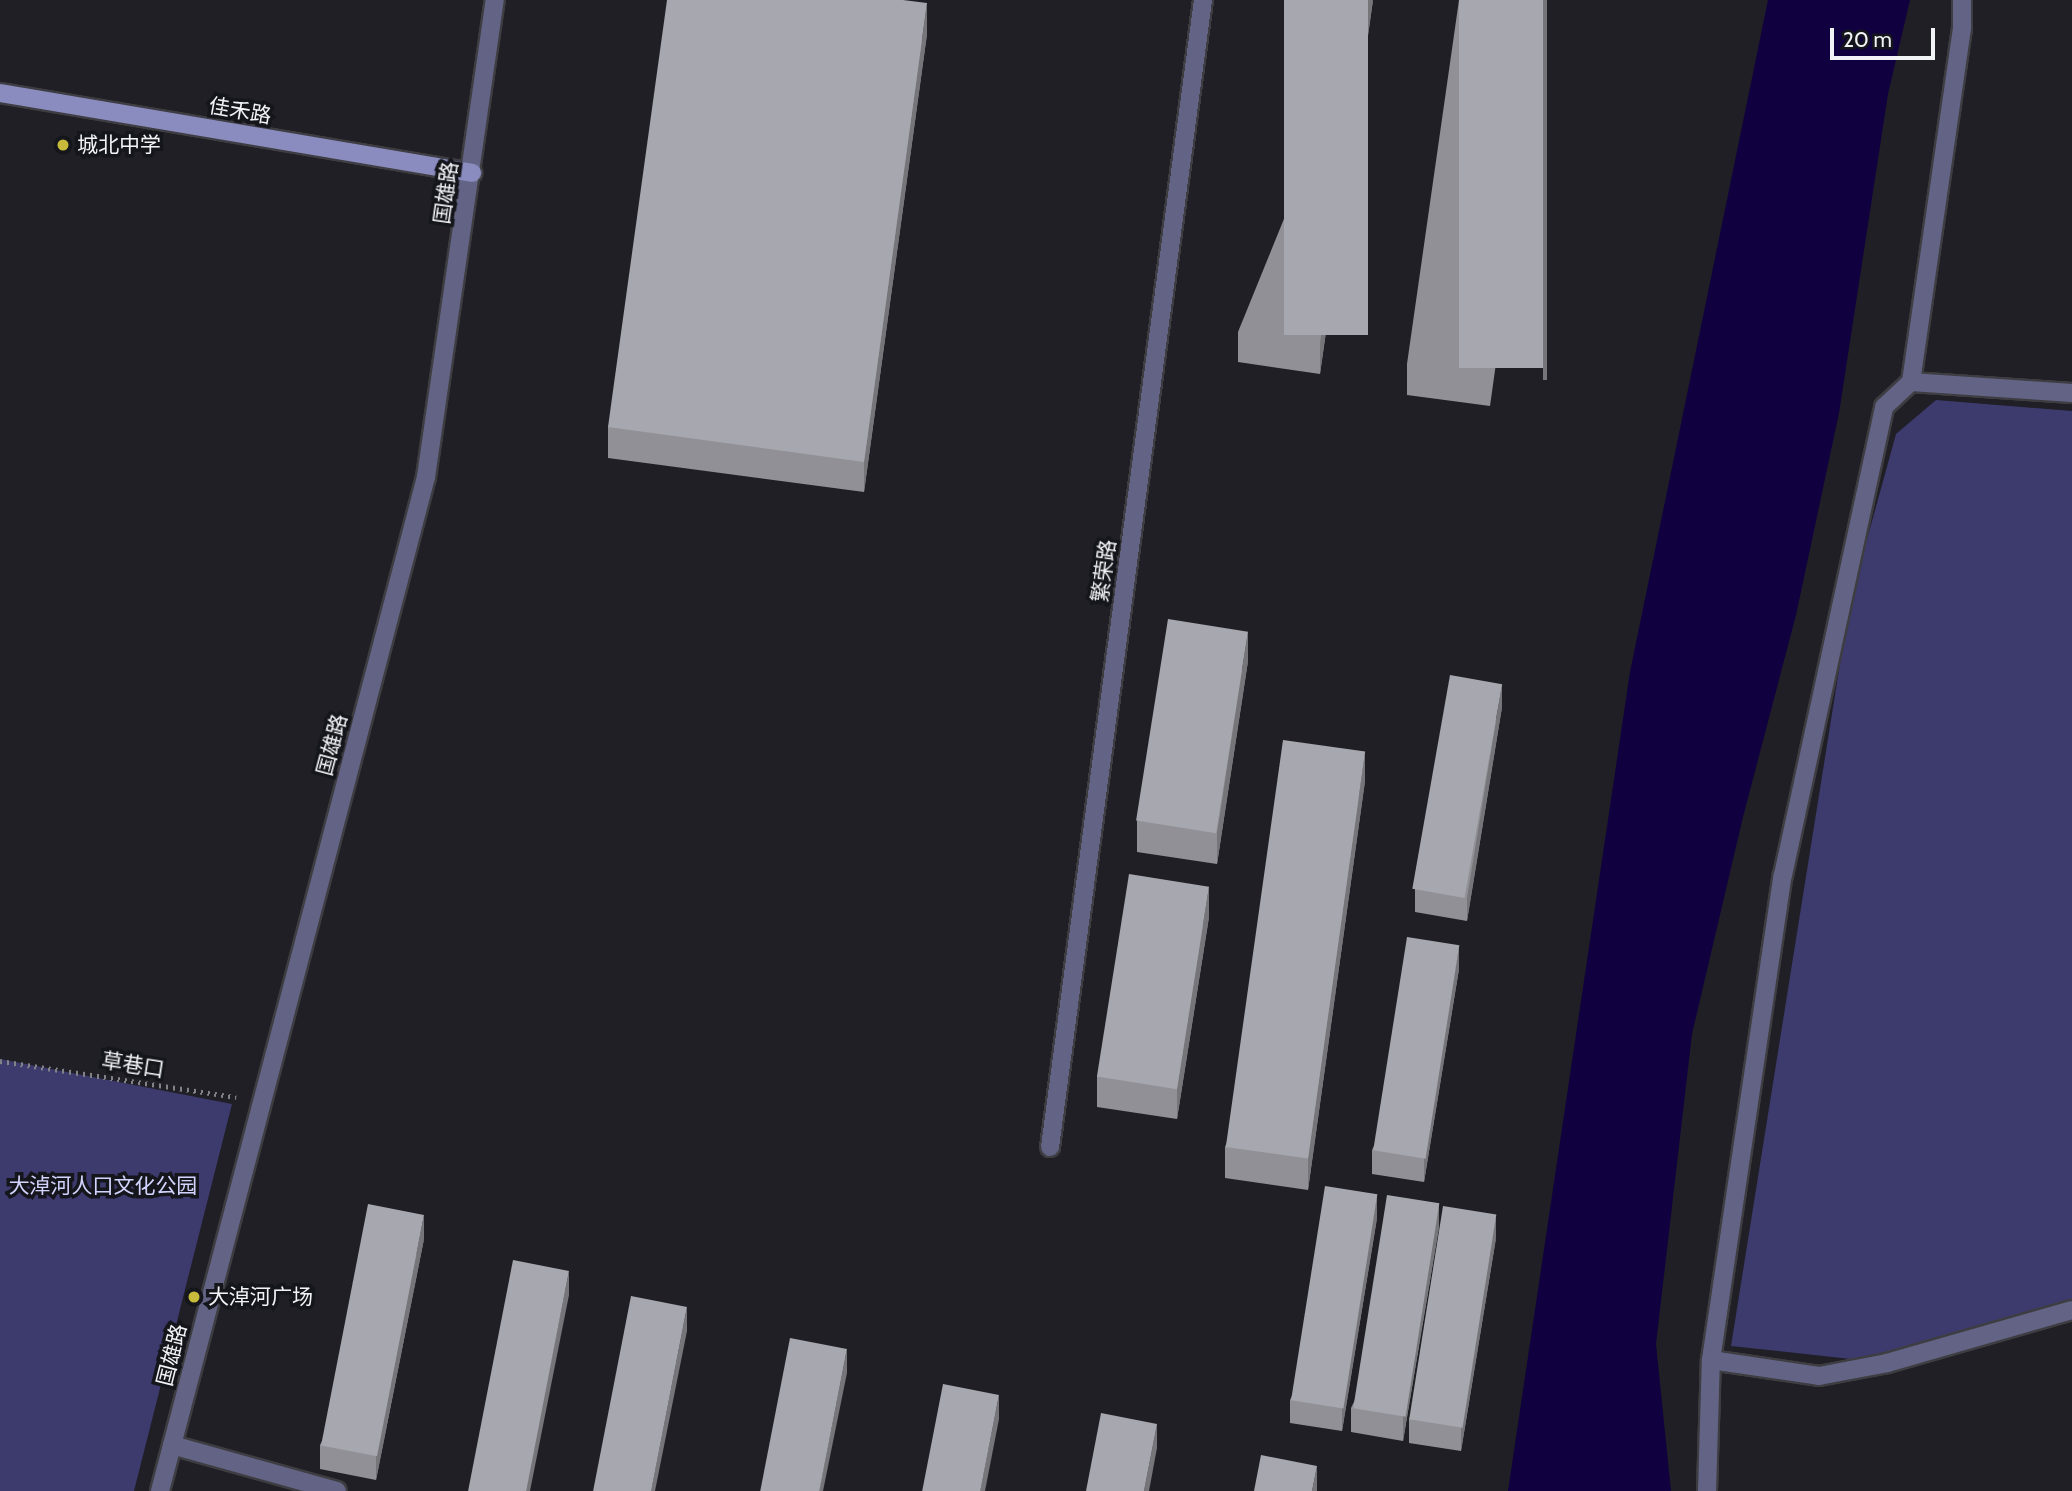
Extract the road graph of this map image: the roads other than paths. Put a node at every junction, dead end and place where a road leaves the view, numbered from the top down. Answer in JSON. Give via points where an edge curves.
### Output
{"nodes":[{"id":1,"x":495,"y":0,"type":"edge"},
{"id":2,"x":1203,"y":0,"type":"edge"},
{"id":3,"x":1962,"y":0,"type":"edge"},
{"id":4,"x":0,"y":93,"type":"edge"},
{"id":5,"x":472,"y":173,"type":"junction"},
{"id":6,"x":1911,"y":382,"type":"junction"},
{"id":7,"x":2072,"y":393,"type":"edge"},
{"id":8,"x":1050,"y":1147,"type":"dead end"},
{"id":9,"x":2072,"y":1310,"type":"edge"},
{"id":10,"x":1711,"y":1360,"type":"junction"},
{"id":11,"x":172,"y":1445,"type":"junction"},
{"id":12,"x":160,"y":1491,"type":"edge"},
{"id":13,"x":337,"y":1491,"type":"edge"},
{"id":14,"x":1707,"y":1491,"type":"edge"}],
"edges":[{"from":1,"to":5,"type":"street","name":"国雄路"},
{"from":2,"to":8,"type":"street","name":"繁荣路"},
{"from":3,"to":6,"type":"street","via":[[1962,28]]},
{"from":4,"to":5,"type":"main road","name":"佳禾路"},
{"from":5,"to":11,"type":"street","name":"国雄路","via":[[426,477]]},
{"from":6,"to":7,"type":"street"},
{"from":6,"to":10,"type":"street","via":[[1884,407],[1783,875]]},
{"from":9,"to":10,"type":"street","via":[[1887,1363],[1819,1376]]},
{"from":10,"to":14,"type":"street"},
{"from":11,"to":12,"type":"street","name":"国雄路"},
{"from":11,"to":13,"type":"street"}]}
